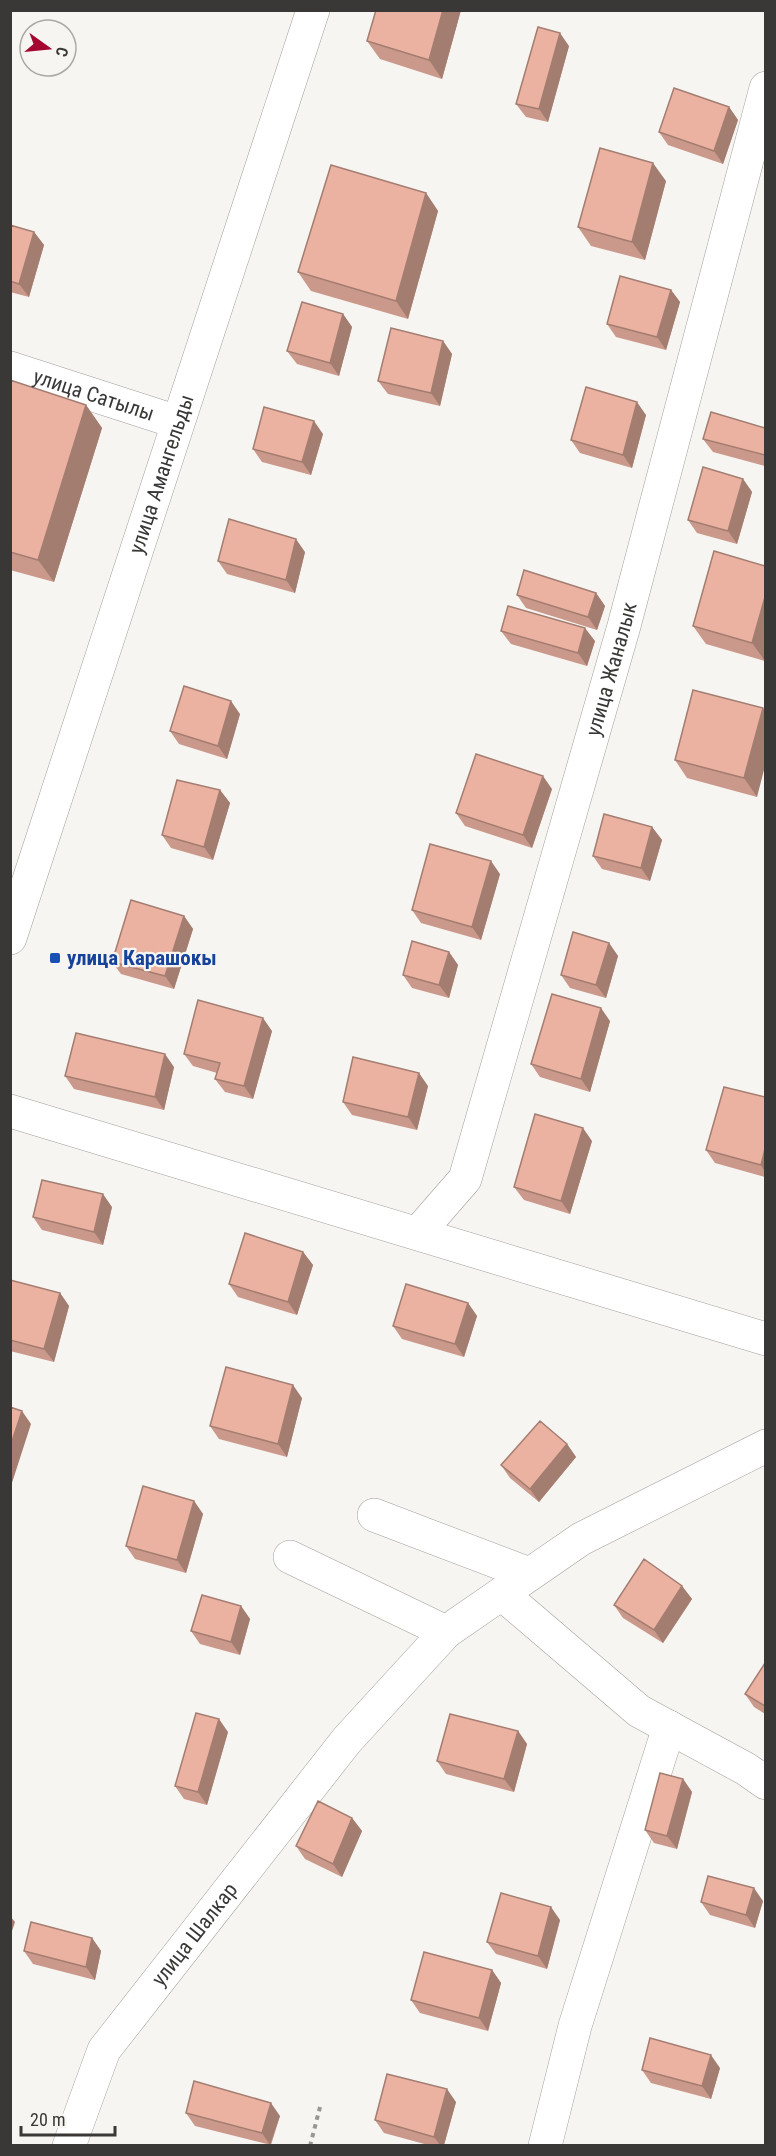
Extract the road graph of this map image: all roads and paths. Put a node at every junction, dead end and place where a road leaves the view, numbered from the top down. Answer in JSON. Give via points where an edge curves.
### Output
{"nodes":[{"id":1,"x":313,"y":10,"type":"edge"},
{"id":2,"x":765,"y":88,"type":"edge"},
{"id":3,"x":10,"y":368,"type":"edge"},
{"id":4,"x":177,"y":422,"type":"junction"},
{"id":5,"x":23,"y":859,"type":"edge"},
{"id":6,"x":10,"y":938,"type":"edge"},
{"id":7,"x":10,"y":1112,"type":"edge"},
{"id":8,"x":418,"y":1233,"type":"junction"},
{"id":9,"x":765,"y":1339,"type":"edge"},
{"id":10,"x":765,"y":1446,"type":"edge"},
{"id":11,"x":374,"y":1515,"type":"dead end"},
{"id":12,"x":290,"y":1557,"type":"dead end"},
{"id":13,"x":529,"y":1574,"type":"junction"},
{"id":14,"x":502,"y":1594,"type":"junction"},
{"id":15,"x":446,"y":1632,"type":"junction"},
{"id":16,"x":669,"y":1727,"type":"junction"},
{"id":17,"x":765,"y":1783,"type":"edge"},
{"id":18,"x":320,"y":2107,"type":"dead end"},
{"id":19,"x":69,"y":2145,"type":"edge"},
{"id":20,"x":310,"y":2145,"type":"edge"},
{"id":21,"x":544,"y":2145,"type":"edge"}],
"edges":[{"from":1,"to":4,"type":"street","name":"улица Амангельды"},
{"from":2,"to":8,"type":"street","name":"улица Жаналык","via":[[624,626],[465,1179]]},
{"from":3,"to":4,"type":"street","name":"улица Сатылы"},
{"from":4,"to":5,"type":"street","name":"улица Амангельды"},
{"from":5,"to":6,"type":"street","name":"улица Амангельды"},
{"from":7,"to":8,"type":"street"},
{"from":8,"to":9,"type":"street"},
{"from":10,"to":13,"type":"street","name":"улица Шалкар","via":[[581,1539]]},
{"from":11,"to":13,"type":"street"},
{"from":12,"to":15,"type":"street"},
{"from":13,"to":14,"type":"street","name":"улица Шалкар"},
{"from":14,"to":15,"type":"street","name":"улица Шалкар"},
{"from":14,"to":16,"type":"street","via":[[639,1711]]},
{"from":15,"to":19,"type":"street","name":"улица Шалкар","via":[[347,1740],[104,2050]]},
{"from":16,"to":17,"type":"street"},
{"from":16,"to":21,"type":"street","via":[[575,2026]]},
{"from":18,"to":20,"type":"path"}]}
